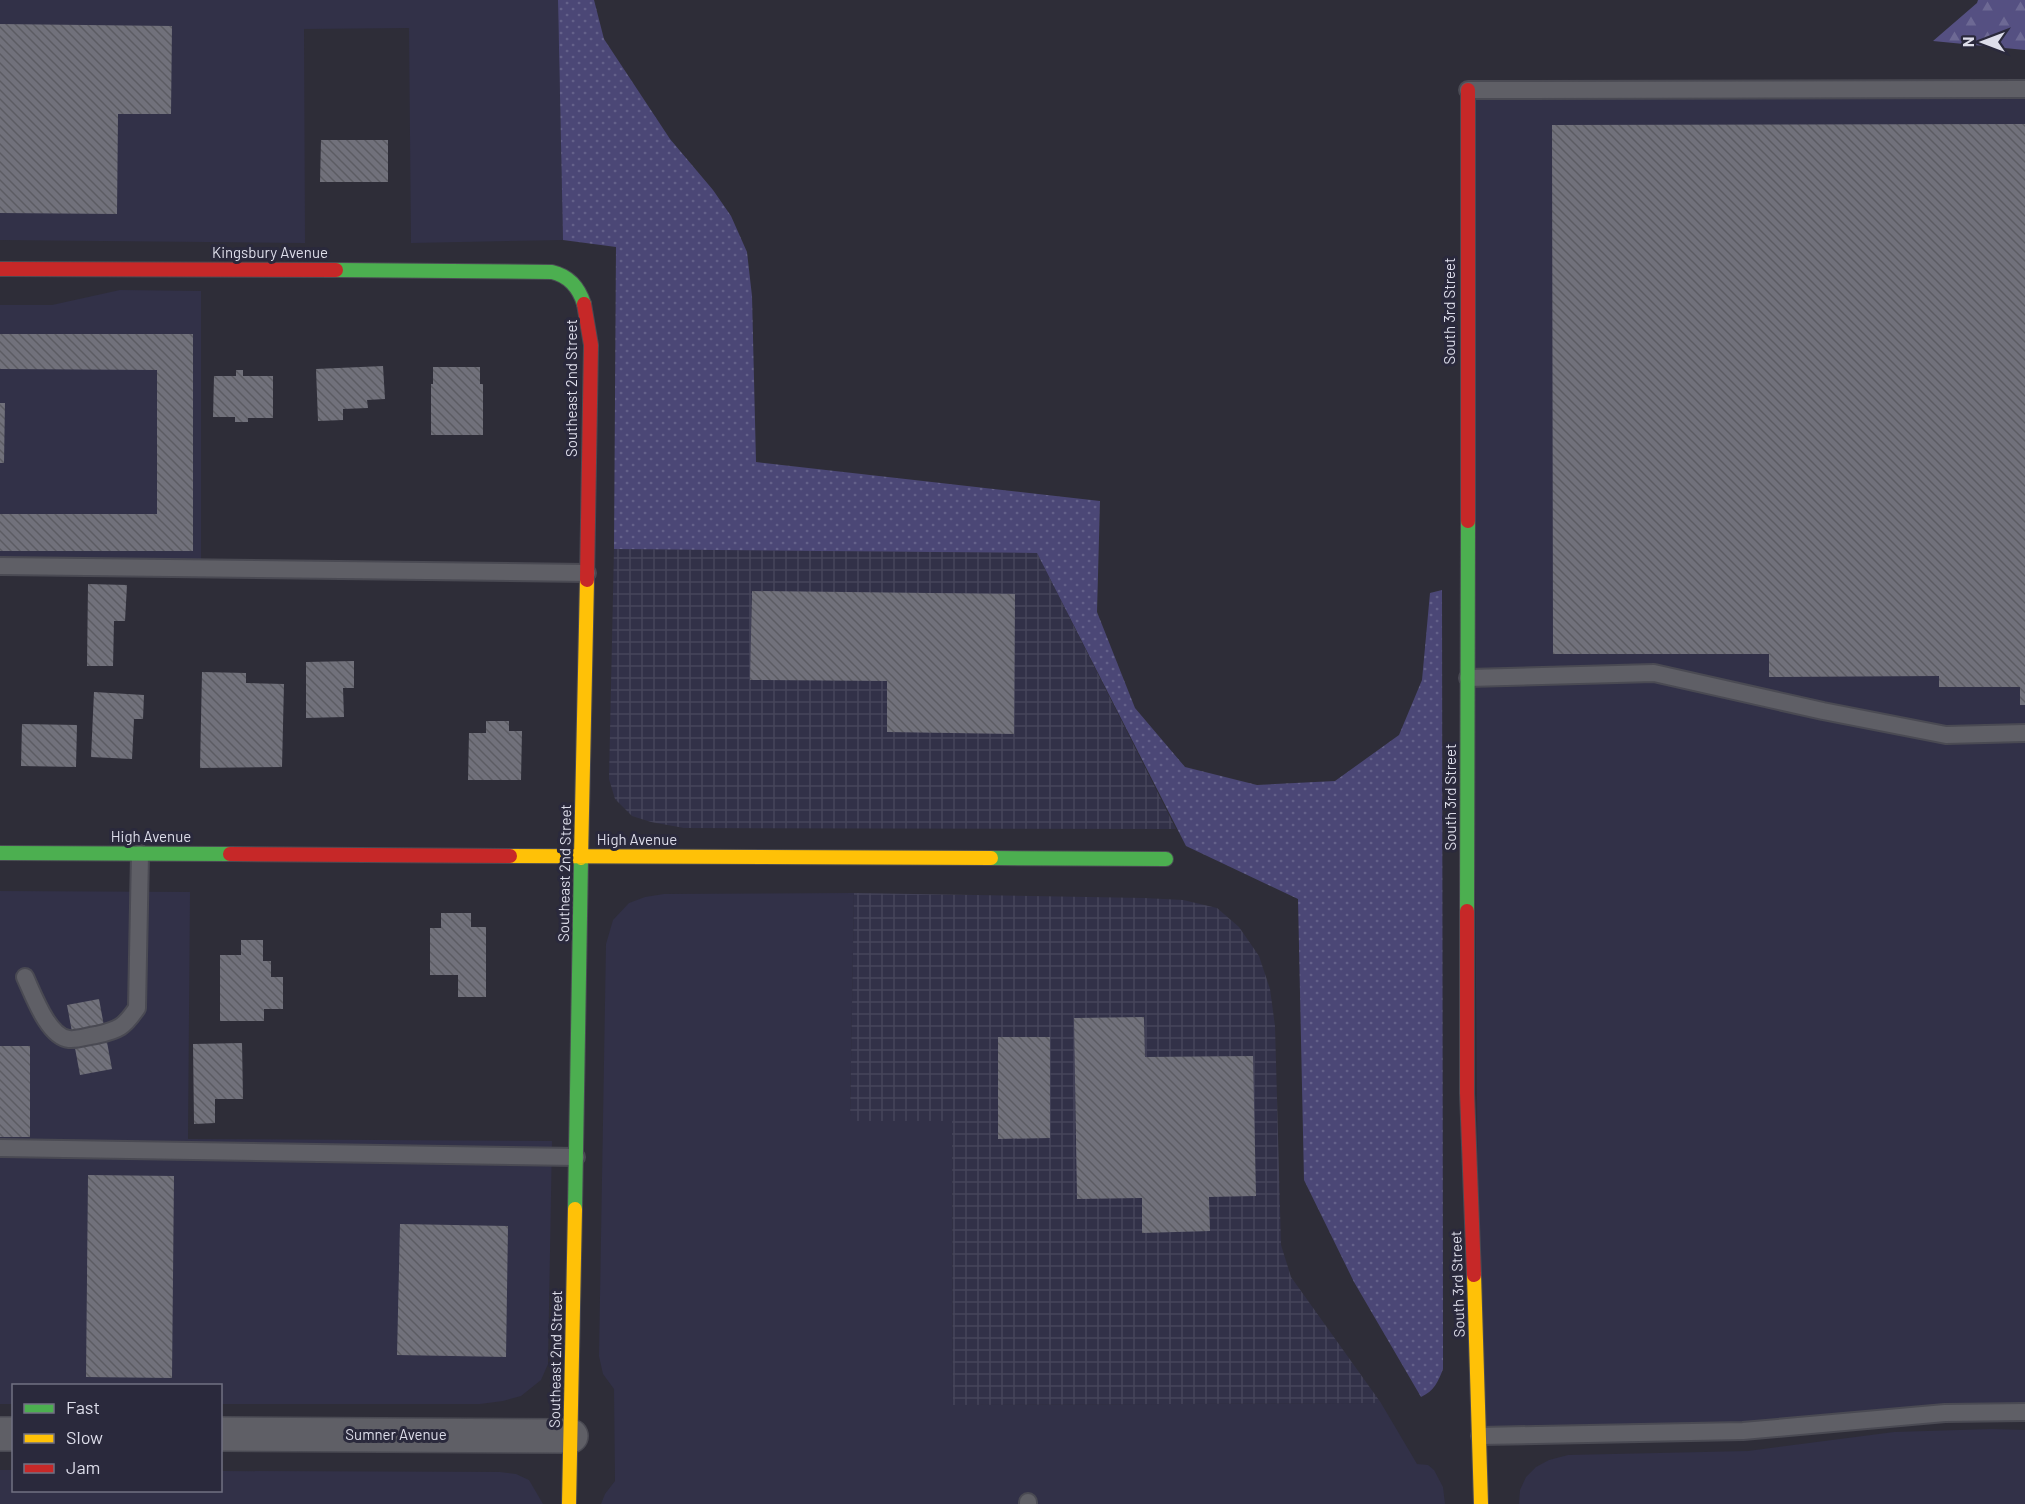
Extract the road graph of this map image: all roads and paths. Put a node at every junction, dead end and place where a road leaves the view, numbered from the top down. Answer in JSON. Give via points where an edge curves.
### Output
{"nodes":[{"id":1,"x":2025,"y":89,"type":"edge"},
{"id":2,"x":1468,"y":90,"type":"joint"},
{"id":3,"x":0,"y":269,"type":"edge"},
{"id":4,"x":540,"y":271,"type":"joint"},
{"id":5,"x":0,"y":566,"type":"edge"},
{"id":6,"x":587,"y":573,"type":"junction"},
{"id":7,"x":1468,"y":678,"type":"junction"},
{"id":8,"x":2025,"y":733,"type":"edge"},
{"id":9,"x":0,"y":853,"type":"edge"},
{"id":10,"x":140,"y":854,"type":"junction"},
{"id":11,"x":582,"y":856,"type":"junction"},
{"id":12,"x":1166,"y":859,"type":"dead end"},
{"id":13,"x":25,"y":977,"type":"dead end"},
{"id":14,"x":0,"y":1148,"type":"edge"},
{"id":15,"x":576,"y":1157,"type":"junction"},
{"id":16,"x":2025,"y":1412,"type":"edge"},
{"id":17,"x":222,"y":1434,"type":"edge"},
{"id":18,"x":571,"y":1436,"type":"junction"},
{"id":19,"x":1480,"y":1436,"type":"junction"},
{"id":20,"x":569,"y":1504,"type":"edge"},
{"id":21,"x":1481,"y":1504,"type":"edge"}],
"edges":[{"from":1,"to":2,"type":"lane"},
{"from":2,"to":7,"type":"street","name":"South 3rd Street"},
{"from":3,"to":4,"type":"street","name":"Kingsbury Avenue"},
{"from":4,"to":6,"type":"street","name":"Southeast 2nd Street","via":[[563,275],[579,290],[588,314],[591,345]]},
{"from":5,"to":6,"type":"lane"},
{"from":6,"to":11,"type":"street","name":"Southeast 2nd Street"},
{"from":7,"to":8,"type":"lane","via":[[1654,673],[1947,735]]},
{"from":7,"to":19,"type":"street","name":"South 3rd Street","via":[[1467,1093]]},
{"from":9,"to":10,"type":"street","name":"High Avenue"},
{"from":10,"to":11,"type":"street","name":"High Avenue"},
{"from":10,"to":13,"type":"lane","via":[[137,1008],[127,1023],[116,1031],[71,1040],[62,1038],[47,1023]]},
{"from":11,"to":12,"type":"street","name":"High Avenue"},
{"from":11,"to":15,"type":"street","name":"Southeast 2nd Street"},
{"from":14,"to":15,"type":"lane"},
{"from":15,"to":18,"type":"street","name":"Southeast 2nd Street"},
{"from":16,"to":19,"type":"lane","via":[[1945,1413],[1743,1431]]},
{"from":17,"to":18,"type":"street","name":"Sumner Avenue"},
{"from":18,"to":20,"type":"street","name":"Southeast 2nd Street"},
{"from":19,"to":21,"type":"street","name":"South 3rd Street"}]}
